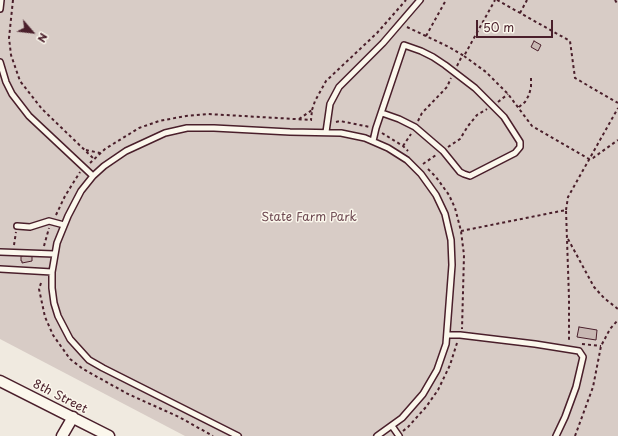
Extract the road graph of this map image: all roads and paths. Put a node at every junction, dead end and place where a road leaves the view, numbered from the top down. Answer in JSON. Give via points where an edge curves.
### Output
{"nodes":[{"id":1,"x":1,"y":0,"type":"edge"},
{"id":2,"x":12,"y":0,"type":"edge"},
{"id":3,"x":406,"y":0,"type":"edge"},
{"id":4,"x":420,"y":0,"type":"edge"},
{"id":5,"x":446,"y":0,"type":"edge"},
{"id":6,"x":497,"y":0,"type":"edge"},
{"id":7,"x":526,"y":0,"type":"edge"},
{"id":8,"x":615,"y":0,"type":"edge"},
{"id":9,"x":618,"y":5,"type":"edge"},
{"id":10,"x":0,"y":9,"type":"edge"},
{"id":11,"x":520,"y":13,"type":"junction"},
{"id":12,"x":426,"y":36,"type":"dead end"},
{"id":13,"x":0,"y":62,"type":"edge"},
{"id":14,"x":454,"y":72,"type":"junction"},
{"id":15,"x":531,"y":77,"type":"dead end"},
{"id":16,"x":508,"y":94,"type":"junction"},
{"id":17,"x":618,"y":103,"type":"edge"},
{"id":18,"x":493,"y":105,"type":"junction"},
{"id":19,"x":518,"y":107,"type":"junction"},
{"id":20,"x":618,"y":108,"type":"edge"},
{"id":21,"x":312,"y":110,"type":"junction"},
{"id":22,"x":382,"y":113,"type":"junction"},
{"id":23,"x":300,"y":119,"type":"dead end"},
{"id":24,"x":311,"y":120,"type":"dead end"},
{"id":25,"x":336,"y":122,"type":"dead end"},
{"id":26,"x":415,"y":127,"type":"junction"},
{"id":27,"x":376,"y":128,"type":"junction"},
{"id":28,"x":326,"y":132,"type":"junction"},
{"id":29,"x":618,"y":140,"type":"edge"},
{"id":30,"x":373,"y":141,"type":"junction"},
{"id":31,"x":403,"y":146,"type":"junction"},
{"id":32,"x":85,"y":149,"type":"junction"},
{"id":33,"x":443,"y":151,"type":"junction"},
{"id":34,"x":100,"y":153,"type":"dead end"},
{"id":35,"x":413,"y":155,"type":"dead end"},
{"id":36,"x":94,"y":159,"type":"dead end"},
{"id":37,"x":589,"y":159,"type":"junction"},
{"id":38,"x":80,"y":172,"type":"dead end"},
{"id":39,"x":92,"y":176,"type":"junction"},
{"id":40,"x":566,"y":210,"type":"junction"},
{"id":41,"x":52,"y":222,"type":"junction"},
{"id":42,"x":64,"y":225,"type":"junction"},
{"id":43,"x":17,"y":226,"type":"joint"},
{"id":44,"x":460,"y":231,"type":"junction"},
{"id":45,"x":567,"y":238,"type":"junction"},
{"id":46,"x":44,"y":246,"type":"dead end"},
{"id":47,"x":0,"y":252,"type":"edge"},
{"id":48,"x":13,"y":252,"type":"junction"},
{"id":49,"x":54,"y":254,"type":"junction"},
{"id":50,"x":0,"y":269,"type":"edge"},
{"id":51,"x":52,"y":272,"type":"junction"},
{"id":52,"x":618,"y":309,"type":"edge"},
{"id":53,"x":618,"y":320,"type":"edge"},
{"id":54,"x":462,"y":330,"type":"dead end"},
{"id":55,"x":448,"y":335,"type":"junction"},
{"id":56,"x":568,"y":342,"type":"dead end"},
{"id":57,"x":0,"y":381,"type":"edge"},
{"id":58,"x":73,"y":418,"type":"junction"},
{"id":59,"x":392,"y":426,"type":"junction"},
{"id":60,"x":62,"y":436,"type":"edge"},
{"id":61,"x":109,"y":436,"type":"edge"},
{"id":62,"x":238,"y":436,"type":"edge"},
{"id":63,"x":377,"y":436,"type":"edge"},
{"id":64,"x":399,"y":436,"type":"edge"},
{"id":65,"x":556,"y":436,"type":"edge"},
{"id":66,"x":575,"y":436,"type":"edge"}],
"edges":[{"from":1,"to":10,"type":"lane"},
{"from":2,"to":32,"type":"path","via":[[9,38],[11,55],[20,81],[42,109]]},
{"from":3,"to":21,"type":"path","via":[[377,33],[326,81],[314,101]]},
{"from":4,"to":28,"type":"lane","via":[[383,43],[339,87],[330,104]]},
{"from":5,"to":12,"type":"path"},
{"from":6,"to":11,"type":"path"},
{"from":7,"to":11,"type":"path"},
{"from":8,"to":9,"type":"path"},
{"from":11,"to":17,"type":"path","via":[[570,41],[575,78]]},
{"from":13,"to":39,"type":"lane","via":[[12,94],[29,116]]},
{"from":14,"to":16,"type":"path","via":[[463,56],[486,72]]},
{"from":14,"to":18,"type":"lane"},
{"from":14,"to":22,"type":"lane","via":[[433,57],[404,45]]},
{"from":14,"to":26,"type":"path","via":[[447,87],[422,113]]},
{"from":15,"to":19,"type":"path","via":[[529,95]]},
{"from":16,"to":18,"type":"path"},
{"from":16,"to":19,"type":"path"},
{"from":18,"to":33,"type":"path","via":[[477,115],[460,140]]},
{"from":18,"to":33,"type":"lane","via":[[520,142],[520,147],[515,153],[470,176],[460,172]]},
{"from":19,"to":37,"type":"path","via":[[532,126]]},
{"from":20,"to":37,"type":"path"},
{"from":21,"to":23,"type":"path"},
{"from":21,"to":24,"type":"path"},
{"from":22,"to":26,"type":"lane"},
{"from":22,"to":27,"type":"lane"},
{"from":25,"to":27,"type":"path"},
{"from":26,"to":31,"type":"path"},
{"from":26,"to":33,"type":"lane"},
{"from":27,"to":30,"type":"lane"},
{"from":27,"to":31,"type":"path"},
{"from":28,"to":30,"type":"lane"},
{"from":28,"to":39,"type":"lane","via":[[187,128],[165,133],[126,151]]},
{"from":29,"to":37,"type":"path"},
{"from":30,"to":55,"type":"lane","via":[[408,160],[415,167],[436,194],[445,214],[452,254]]},
{"from":31,"to":35,"type":"path"},
{"from":32,"to":34,"type":"path"},
{"from":32,"to":36,"type":"path"},
{"from":33,"to":44,"type":"path","via":[[423,164],[449,195]]},
{"from":37,"to":40,"type":"path","via":[[568,196]]},
{"from":38,"to":41,"type":"path"},
{"from":39,"to":42,"type":"lane"},
{"from":40,"to":44,"type":"path"},
{"from":40,"to":45,"type":"path"},
{"from":41,"to":42,"type":"lane"},
{"from":41,"to":43,"type":"lane","via":[[30,227]]},
{"from":41,"to":46,"type":"path"},
{"from":42,"to":49,"type":"lane"},
{"from":43,"to":48,"type":"path"},
{"from":44,"to":54,"type":"path","via":[[464,255]]},
{"from":45,"to":52,"type":"path","via":[[594,287]]},
{"from":45,"to":56,"type":"path"},
{"from":47,"to":48,"type":"lane"},
{"from":48,"to":49,"type":"lane"},
{"from":49,"to":51,"type":"lane"},
{"from":50,"to":51,"type":"lane"},
{"from":51,"to":62,"type":"lane","via":[[54,303],[58,316],[70,339],[89,360]]},
{"from":53,"to":66,"type":"path","via":[[610,328],[601,346],[593,387]]},
{"from":55,"to":59,"type":"lane","via":[[442,358],[431,382],[402,418]]},
{"from":55,"to":65,"type":"lane","via":[[579,351],[583,357],[576,387]]},
{"from":57,"to":58,"type":"street","name":"8th Street"},
{"from":58,"to":60,"type":"street"},
{"from":58,"to":61,"type":"street","name":"8th Street"},
{"from":59,"to":63,"type":"lane"},
{"from":59,"to":64,"type":"lane"}]}
